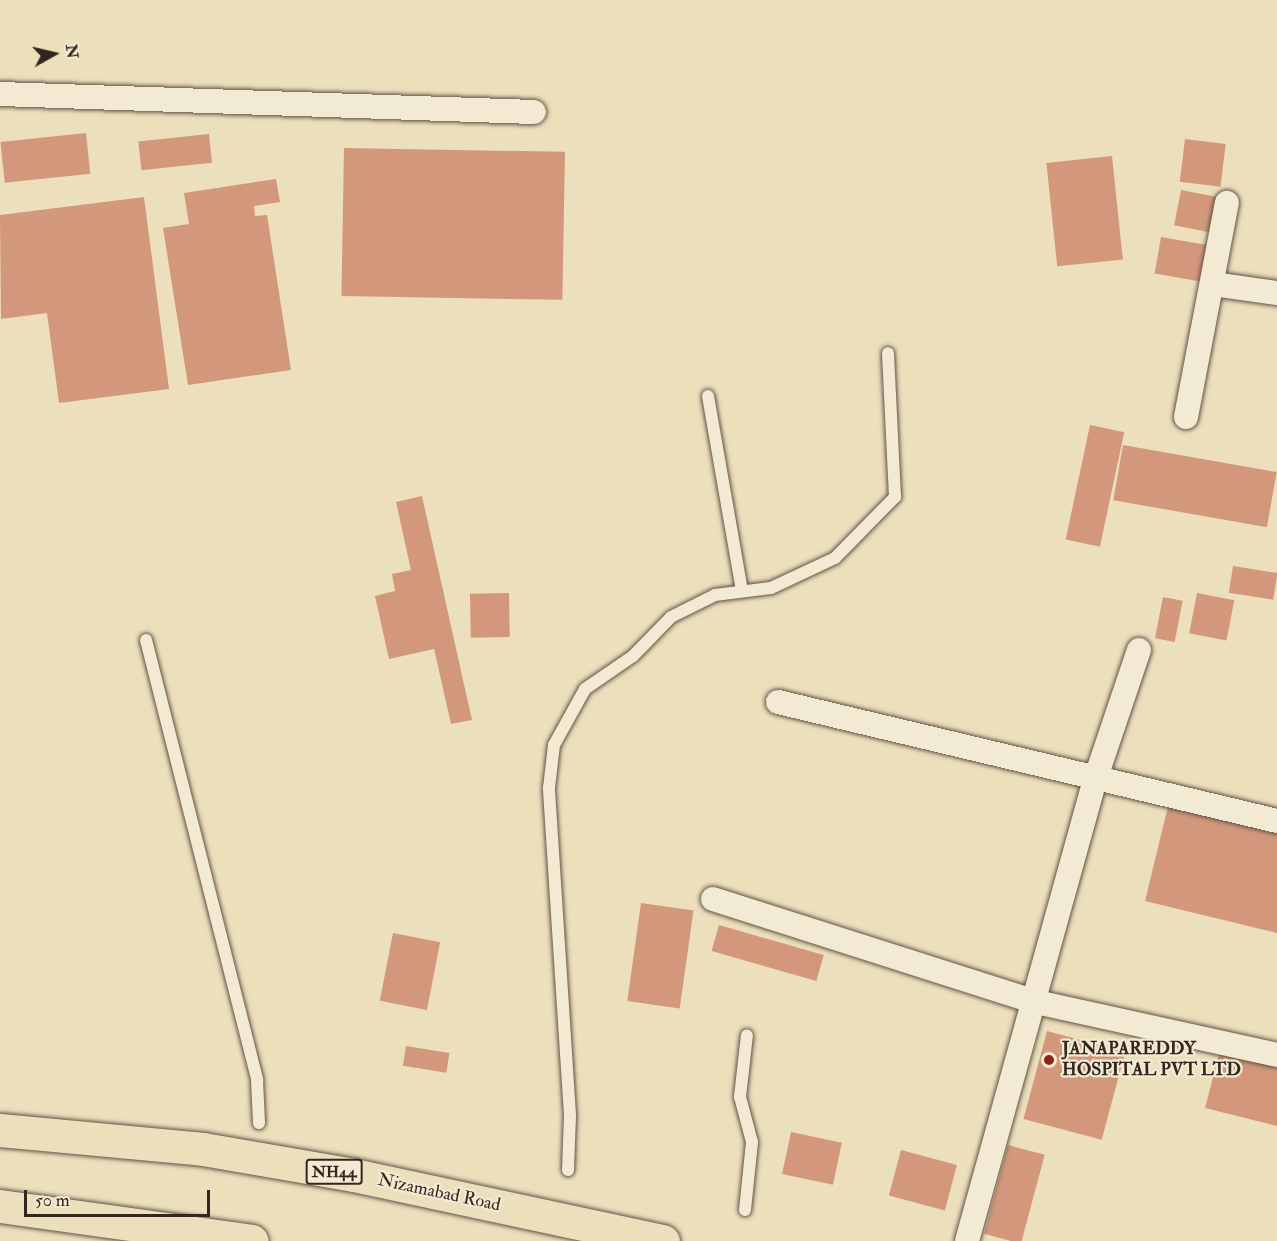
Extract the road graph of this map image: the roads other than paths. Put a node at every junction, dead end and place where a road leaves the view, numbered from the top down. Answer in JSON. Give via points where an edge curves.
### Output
{"nodes":[{"id":1,"x":0,"y":94,"type":"edge"},
{"id":2,"x":534,"y":112,"type":"dead end"},
{"id":3,"x":1227,"y":203,"type":"dead end"},
{"id":4,"x":1213,"y":284,"type":"junction"},
{"id":5,"x":1277,"y":293,"type":"edge"},
{"id":6,"x":888,"y":353,"type":"dead end"},
{"id":7,"x":708,"y":396,"type":"dead end"},
{"id":8,"x":1186,"y":417,"type":"dead end"},
{"id":9,"x":742,"y":591,"type":"junction"},
{"id":10,"x":146,"y":640,"type":"dead end"},
{"id":11,"x":1139,"y":650,"type":"dead end"},
{"id":12,"x":778,"y":702,"type":"dead end"},
{"id":13,"x":1096,"y":777,"type":"junction"},
{"id":14,"x":1277,"y":821,"type":"edge"},
{"id":15,"x":713,"y":899,"type":"dead end"},
{"id":16,"x":1032,"y":1000,"type":"junction"},
{"id":17,"x":747,"y":1035,"type":"dead end"},
{"id":18,"x":1277,"y":1054,"type":"edge"},
{"id":19,"x":259,"y":1123,"type":"dead end"},
{"id":20,"x":0,"y":1130,"type":"edge"},
{"id":21,"x":568,"y":1170,"type":"dead end"},
{"id":22,"x":0,"y":1206,"type":"edge"},
{"id":23,"x":745,"y":1210,"type":"dead end"},
{"id":24,"x":252,"y":1241,"type":"edge"},
{"id":25,"x":663,"y":1241,"type":"edge"},
{"id":26,"x":967,"y":1241,"type":"edge"}],
"edges":[{"from":1,"to":2,"type":"street"},
{"from":3,"to":4,"type":"street"},
{"from":4,"to":5,"type":"street"},
{"from":4,"to":8,"type":"street"},
{"from":6,"to":9,"type":"lane","via":[[895,497],[835,558],[771,588]]},
{"from":7,"to":9,"type":"lane"},
{"from":9,"to":21,"type":"lane","via":[[715,595],[671,617],[633,656],[585,689],[554,746],[549,788],[570,1115]]},
{"from":10,"to":19,"type":"lane","via":[[257,1080]]},
{"from":11,"to":13,"type":"street"},
{"from":12,"to":13,"type":"street"},
{"from":13,"to":14,"type":"street"},
{"from":13,"to":16,"type":"street"},
{"from":15,"to":16,"type":"street"},
{"from":16,"to":18,"type":"street"},
{"from":16,"to":26,"type":"street"},
{"from":17,"to":23,"type":"lane","via":[[740,1097],[753,1142]]},
{"from":20,"to":25,"type":"highway","name":"Nizamabad Road","number":"NH44","via":[[203,1149],[354,1175]]},
{"from":22,"to":24,"type":"highway"}]}
